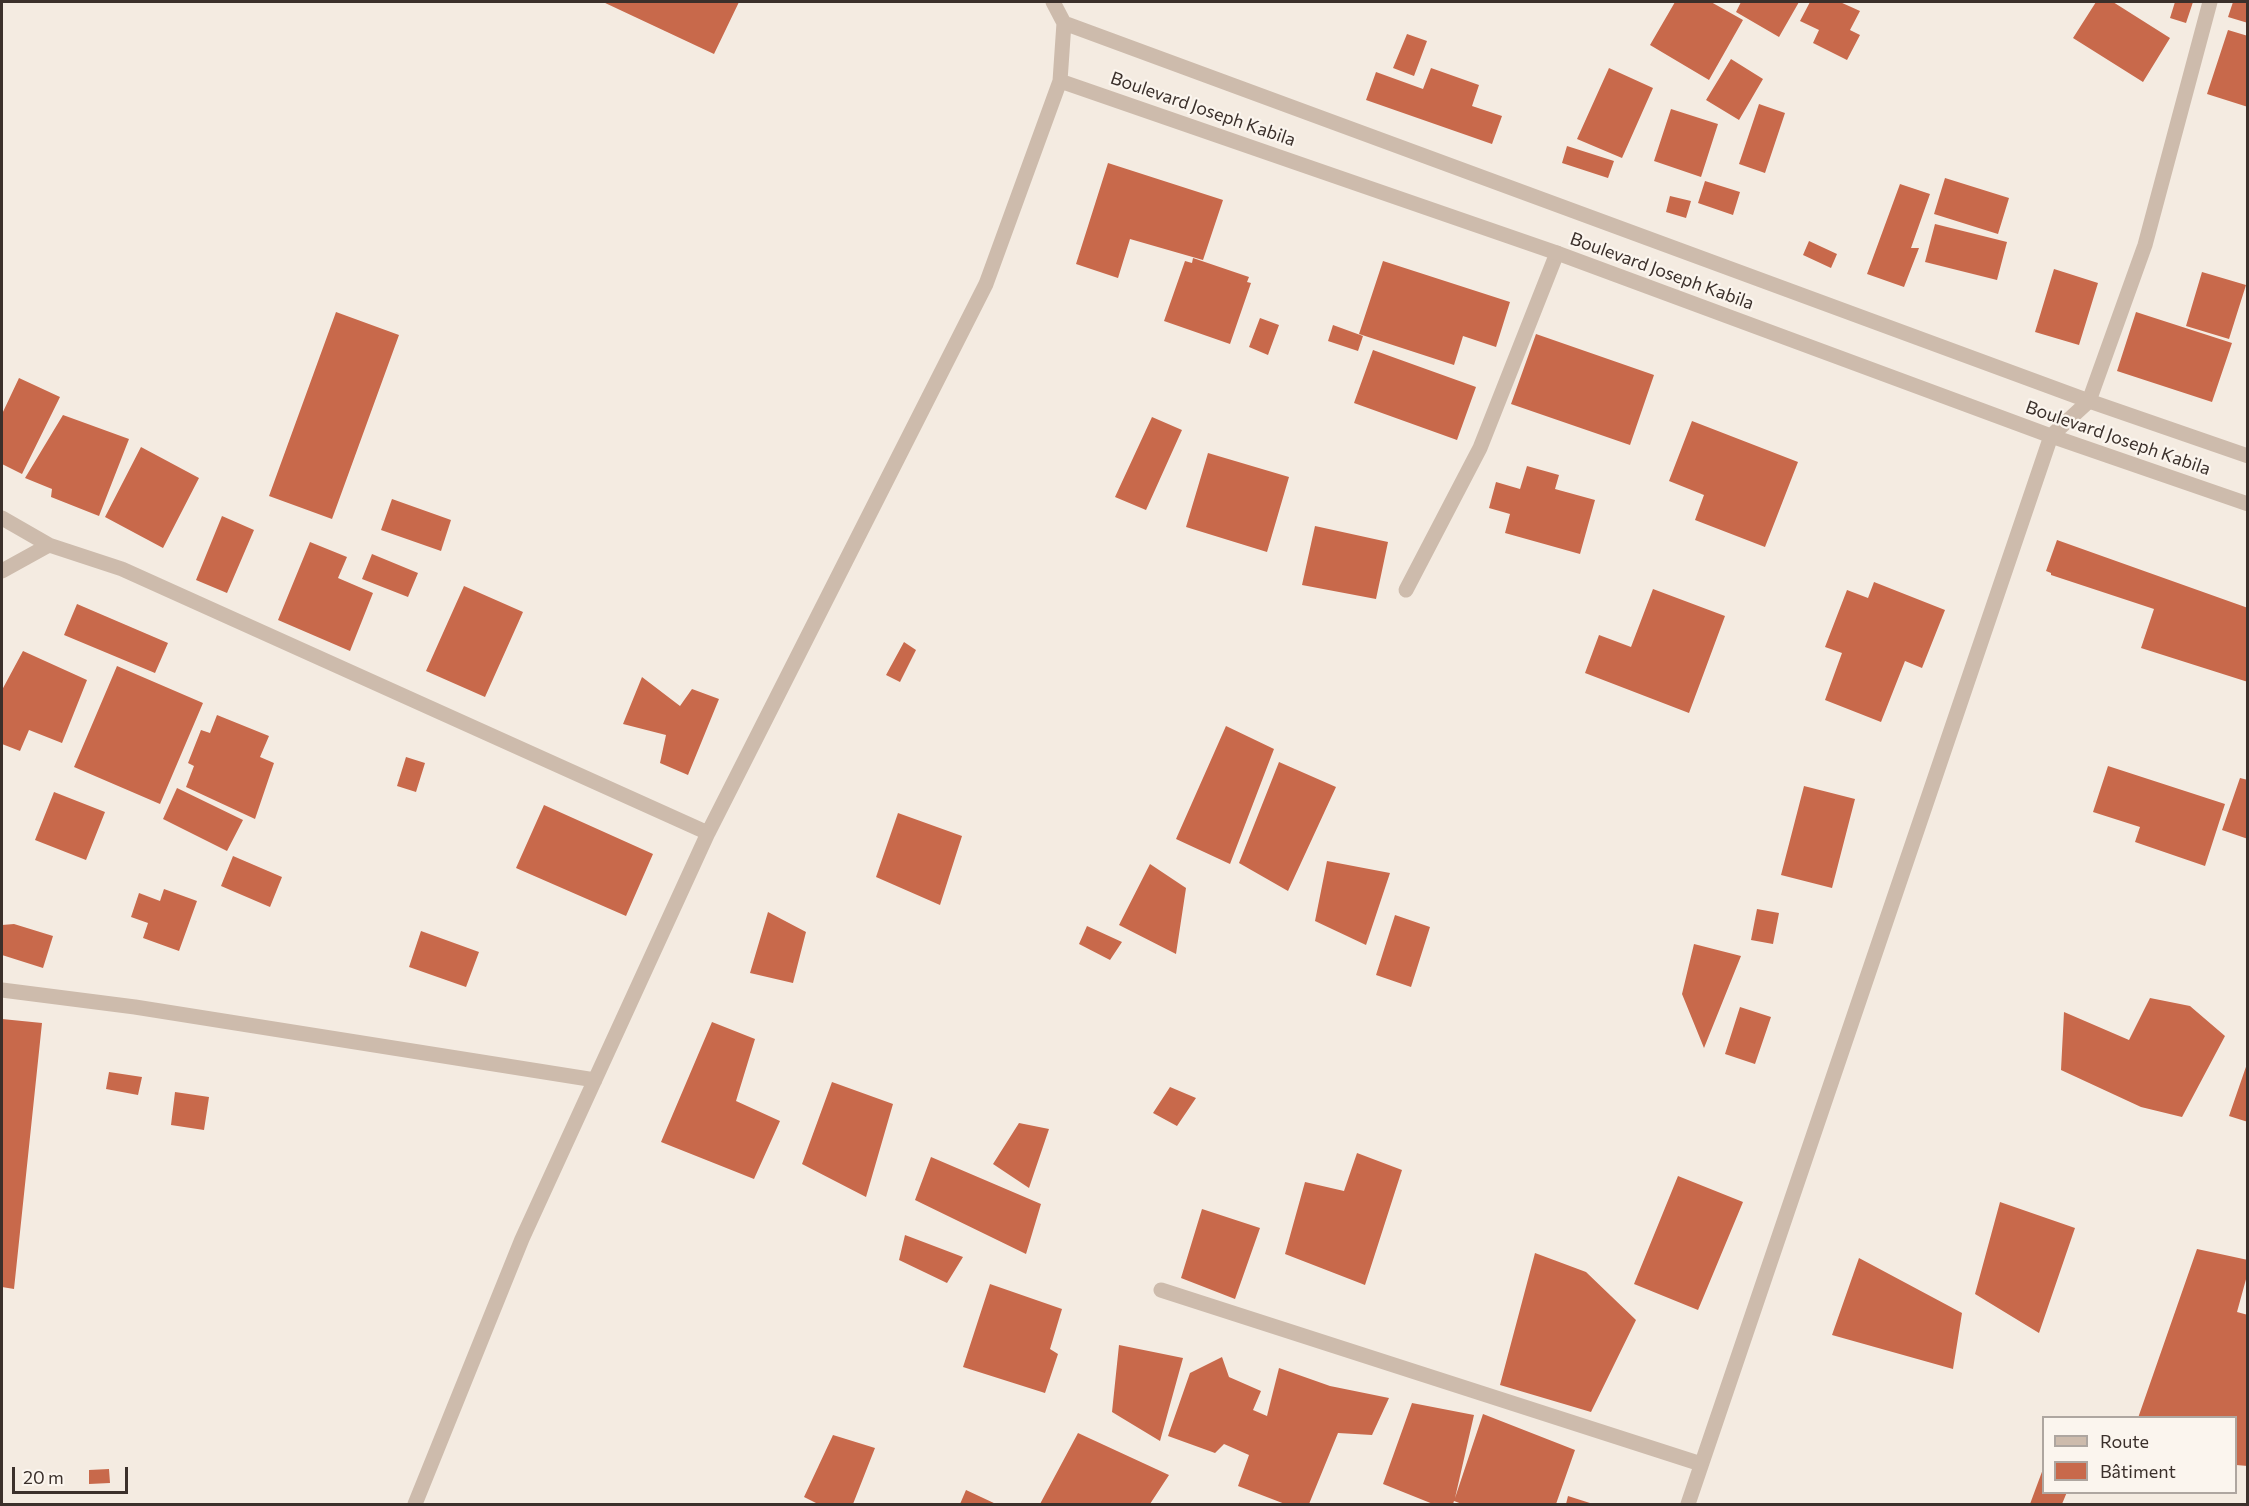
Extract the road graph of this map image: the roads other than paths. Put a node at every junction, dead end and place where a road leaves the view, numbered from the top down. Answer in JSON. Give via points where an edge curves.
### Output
{"nodes":[{"id":1,"x":1053,"y":2,"type":"edge"},
{"id":2,"x":2210,"y":2,"type":"edge"},
{"id":3,"x":1064,"y":24,"type":"junction"},
{"id":4,"x":1060,"y":81,"type":"junction"},
{"id":5,"x":1557,"y":253,"type":"junction"},
{"id":6,"x":2089,"y":401,"type":"junction"},
{"id":7,"x":2050,"y":436,"type":"junction"},
{"id":8,"x":2247,"y":456,"type":"edge"},
{"id":9,"x":2247,"y":504,"type":"edge"},
{"id":10,"x":2,"y":519,"type":"edge"},
{"id":11,"x":49,"y":546,"type":"junction"},
{"id":12,"x":2,"y":571,"type":"edge"},
{"id":13,"x":1406,"y":590,"type":"dead end"},
{"id":14,"x":708,"y":833,"type":"junction"},
{"id":15,"x":2,"y":990,"type":"edge"},
{"id":16,"x":595,"y":1080,"type":"junction"},
{"id":17,"x":1161,"y":1290,"type":"dead end"},
{"id":18,"x":1701,"y":1464,"type":"junction"},
{"id":19,"x":415,"y":1504,"type":"edge"},
{"id":20,"x":1688,"y":1504,"type":"edge"}],
"edges":[{"from":1,"to":3,"type":"street"},
{"from":2,"to":6,"type":"street","via":[[2145,245]]},
{"from":3,"to":4,"type":"street"},
{"from":3,"to":6,"type":"street","name":"Boulevard Joseph Kabila"},
{"from":4,"to":5,"type":"street","name":"Boulevard Joseph Kabila"},
{"from":4,"to":14,"type":"street","via":[[986,284]]},
{"from":5,"to":7,"type":"street","name":"Boulevard Joseph Kabila"},
{"from":5,"to":13,"type":"street","via":[[1480,448]]},
{"from":6,"to":7,"type":"street"},
{"from":6,"to":8,"type":"street","name":"Boulevard Joseph Kabila"},
{"from":7,"to":9,"type":"street","name":"Boulevard Joseph Kabila"},
{"from":7,"to":18,"type":"street"},
{"from":10,"to":11,"type":"street"},
{"from":11,"to":12,"type":"street"},
{"from":11,"to":14,"type":"street","via":[[122,569]]},
{"from":14,"to":16,"type":"street"},
{"from":15,"to":16,"type":"street","via":[[135,1007]]},
{"from":16,"to":19,"type":"street","via":[[522,1239]]},
{"from":17,"to":18,"type":"street"},
{"from":18,"to":20,"type":"street"}]}
